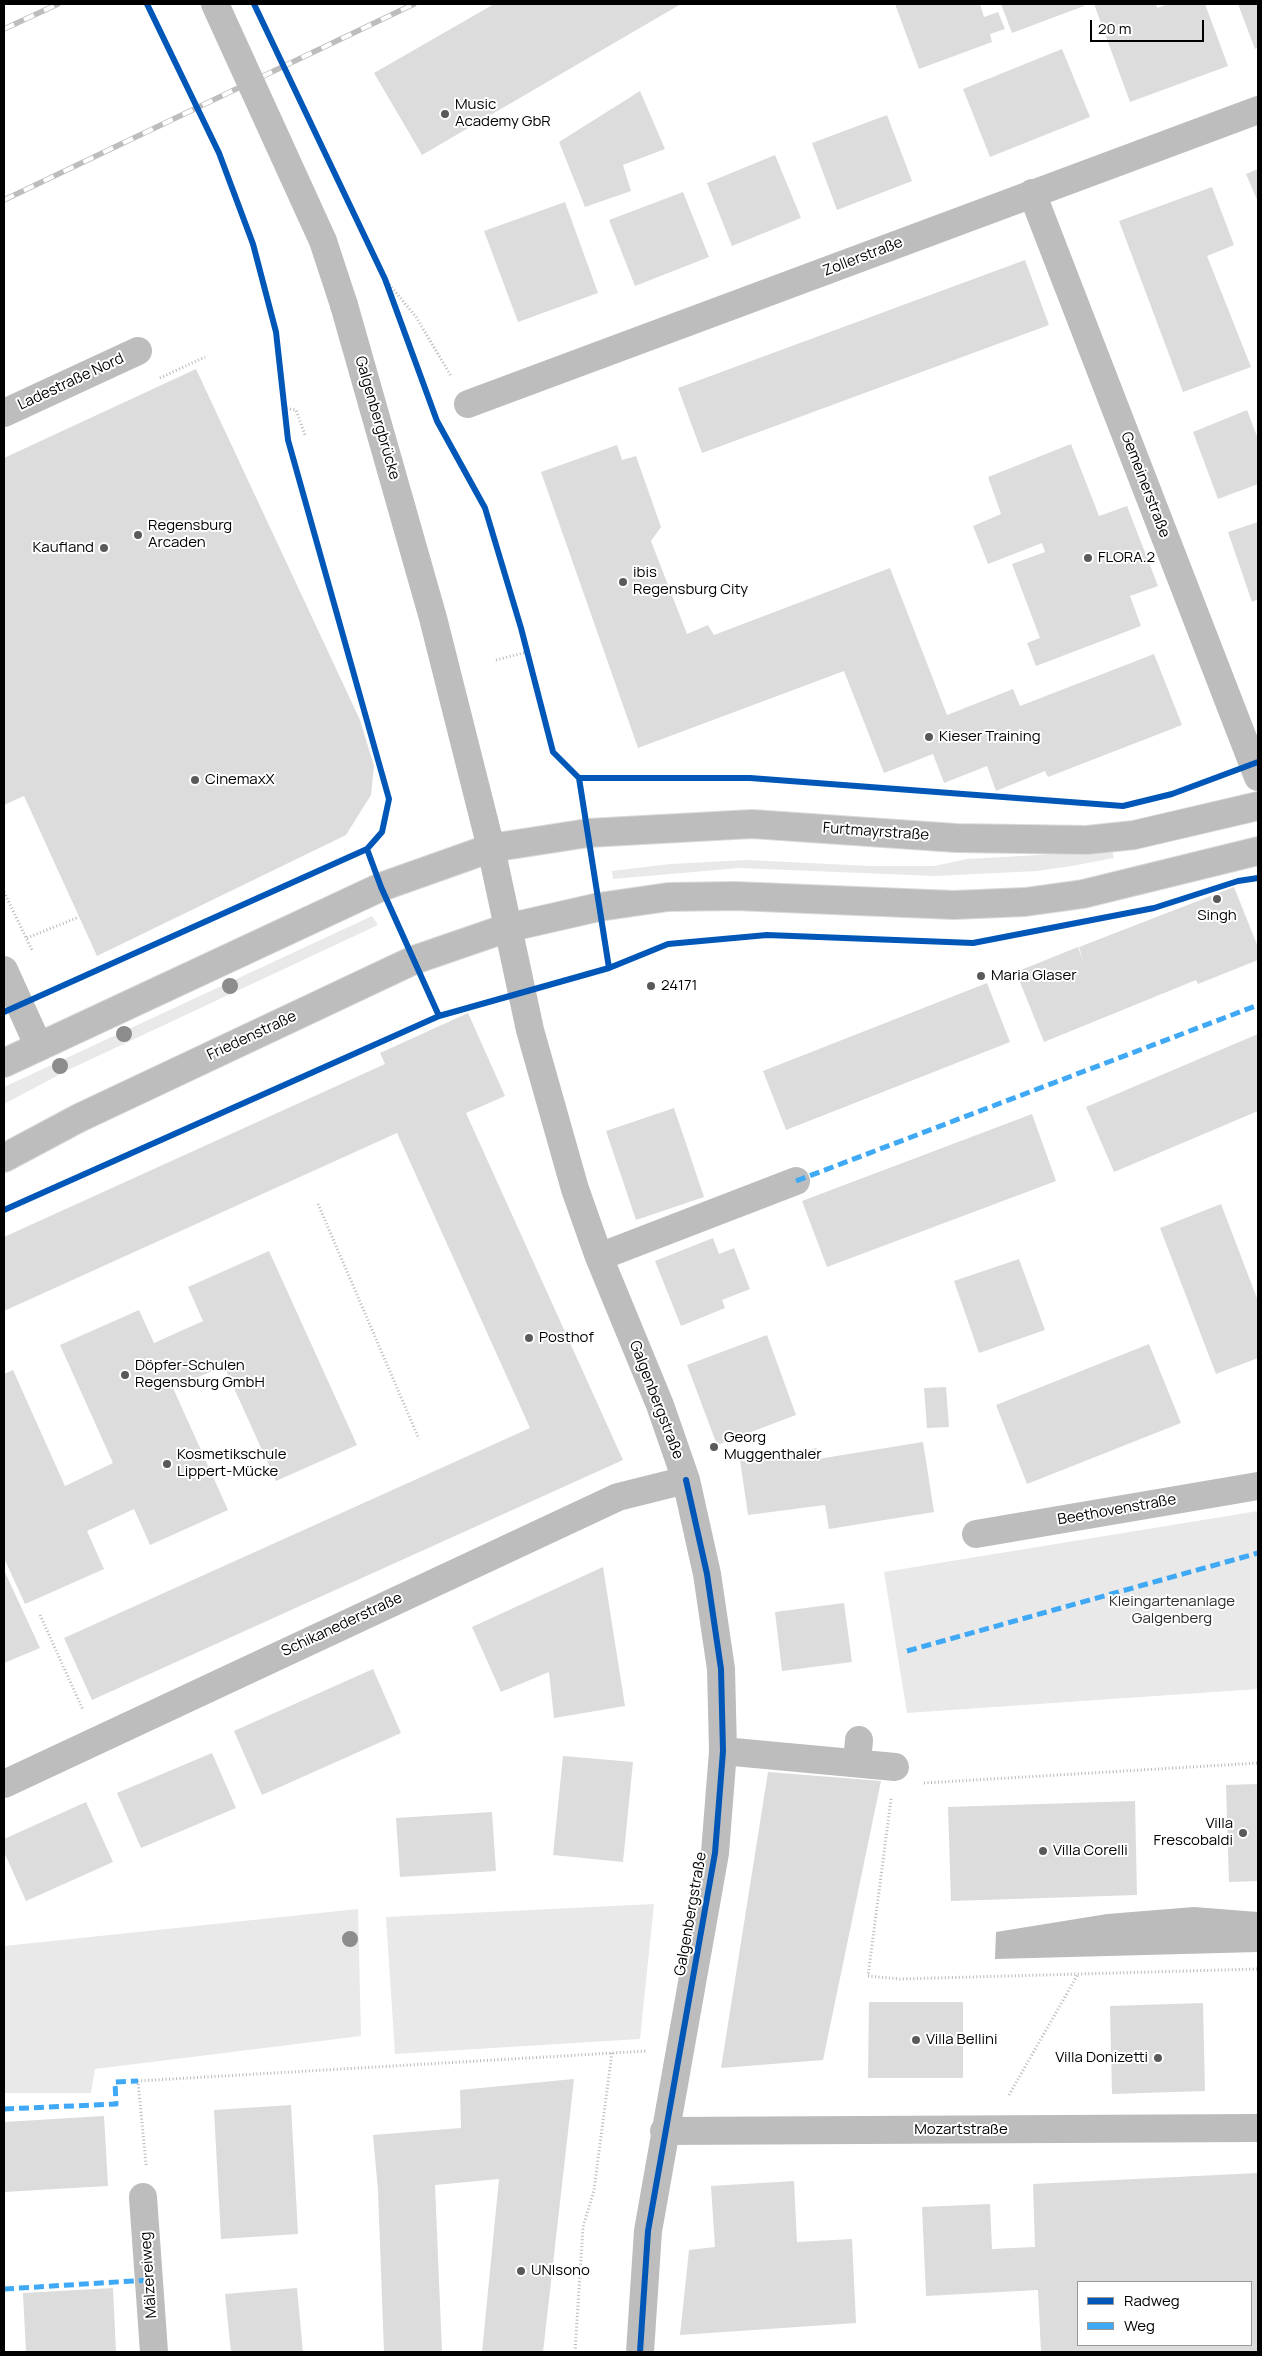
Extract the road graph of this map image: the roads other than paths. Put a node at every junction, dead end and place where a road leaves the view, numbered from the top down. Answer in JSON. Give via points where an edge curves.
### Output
{"nodes":[{"id":1,"x":215,"y":4,"type":"edge"},
{"id":2,"x":1258,"y":110,"type":"edge"},
{"id":3,"x":1032,"y":193,"type":"junction"},
{"id":4,"x":138,"y":351,"type":"dead end"},
{"id":5,"x":468,"y":404,"type":"road end"},
{"id":6,"x":4,"y":413,"type":"edge"},
{"id":7,"x":1258,"y":777,"type":"edge"},
{"id":8,"x":1258,"y":806,"type":"edge"},
{"id":9,"x":491,"y":848,"type":"junction"},
{"id":10,"x":1258,"y":850,"type":"edge"},
{"id":11,"x":507,"y":928,"type":"junction"},
{"id":12,"x":4,"y":970,"type":"edge"},
{"id":13,"x":39,"y":1047,"type":"junction"},
{"id":14,"x":4,"y":1063,"type":"edge"},
{"id":15,"x":4,"y":1158,"type":"edge"},
{"id":16,"x":796,"y":1181,"type":"dead end"},
{"id":17,"x":599,"y":1257,"type":"junction"},
{"id":18,"x":686,"y":1480,"type":"junction"},
{"id":19,"x":1258,"y":1486,"type":"edge"},
{"id":20,"x":976,"y":1534,"type":"dead end"},
{"id":21,"x":723,"y":1751,"type":"junction"},
{"id":22,"x":895,"y":1767,"type":"dead end"},
{"id":23,"x":4,"y":1784,"type":"edge"},
{"id":24,"x":1258,"y":2128,"type":"edge"},
{"id":25,"x":664,"y":2131,"type":"junction"},
{"id":26,"x":144,"y":2197,"type":"road end"},
{"id":27,"x":154,"y":2352,"type":"edge"},
{"id":28,"x":640,"y":2352,"type":"edge"}],
"edges":[{"from":1,"to":9,"type":"street","name":"Galgenbergbrücke","bridge":true,"via":[[323,241],[344,305],[430,608]]},
{"from":2,"to":3,"type":"street","name":"Zollerstraße"},
{"from":3,"to":5,"type":"street","name":"Zollerstraße"},
{"from":3,"to":7,"type":"street","name":"Gemeinerstraße"},
{"from":4,"to":6,"type":"street","name":"Ladestraße Nord"},
{"from":8,"to":9,"type":"street","name":"Furtmayrstraße","via":[[1134,834],[1087,840],[956,838],[752,824],[588,833]]},
{"from":9,"to":11,"type":"street","name":"Galgenbergstraße"},
{"from":9,"to":13,"type":"street","via":[[381,887]]},
{"from":10,"to":11,"type":"street","via":[[1083,894],[1025,902],[954,905],[735,896],[668,897],[599,907]]},
{"from":11,"to":15,"type":"street","name":"Friedenstraße","via":[[414,960],[79,1118]]},
{"from":11,"to":17,"type":"street","name":"Galgenbergstraße","via":[[530,1030],[575,1189]]},
{"from":12,"to":13,"type":"street"},
{"from":13,"to":14,"type":"street"},
{"from":16,"to":17,"type":"street"},
{"from":17,"to":18,"type":"street","name":"Galgenbergstraße","via":[[660,1405]]},
{"from":18,"to":21,"type":"street","name":"Galgenbergstraße","via":[[706,1574],[721,1669]]},
{"from":18,"to":23,"type":"street","name":"Schikanederstraße","via":[[618,1497]]},
{"from":19,"to":20,"type":"street","name":"Beethovenstraße"},
{"from":21,"to":22,"type":"street","via":[[858,1752]]},
{"from":21,"to":25,"type":"street","name":"Galgenbergstraße","via":[[714,1854]]},
{"from":24,"to":25,"type":"street","name":"Mozartstraße"},
{"from":25,"to":28,"type":"street","name":"Galgenbergstraße","via":[[648,2231]]},
{"from":26,"to":27,"type":"street","name":"Mälzereiweg"}]}
